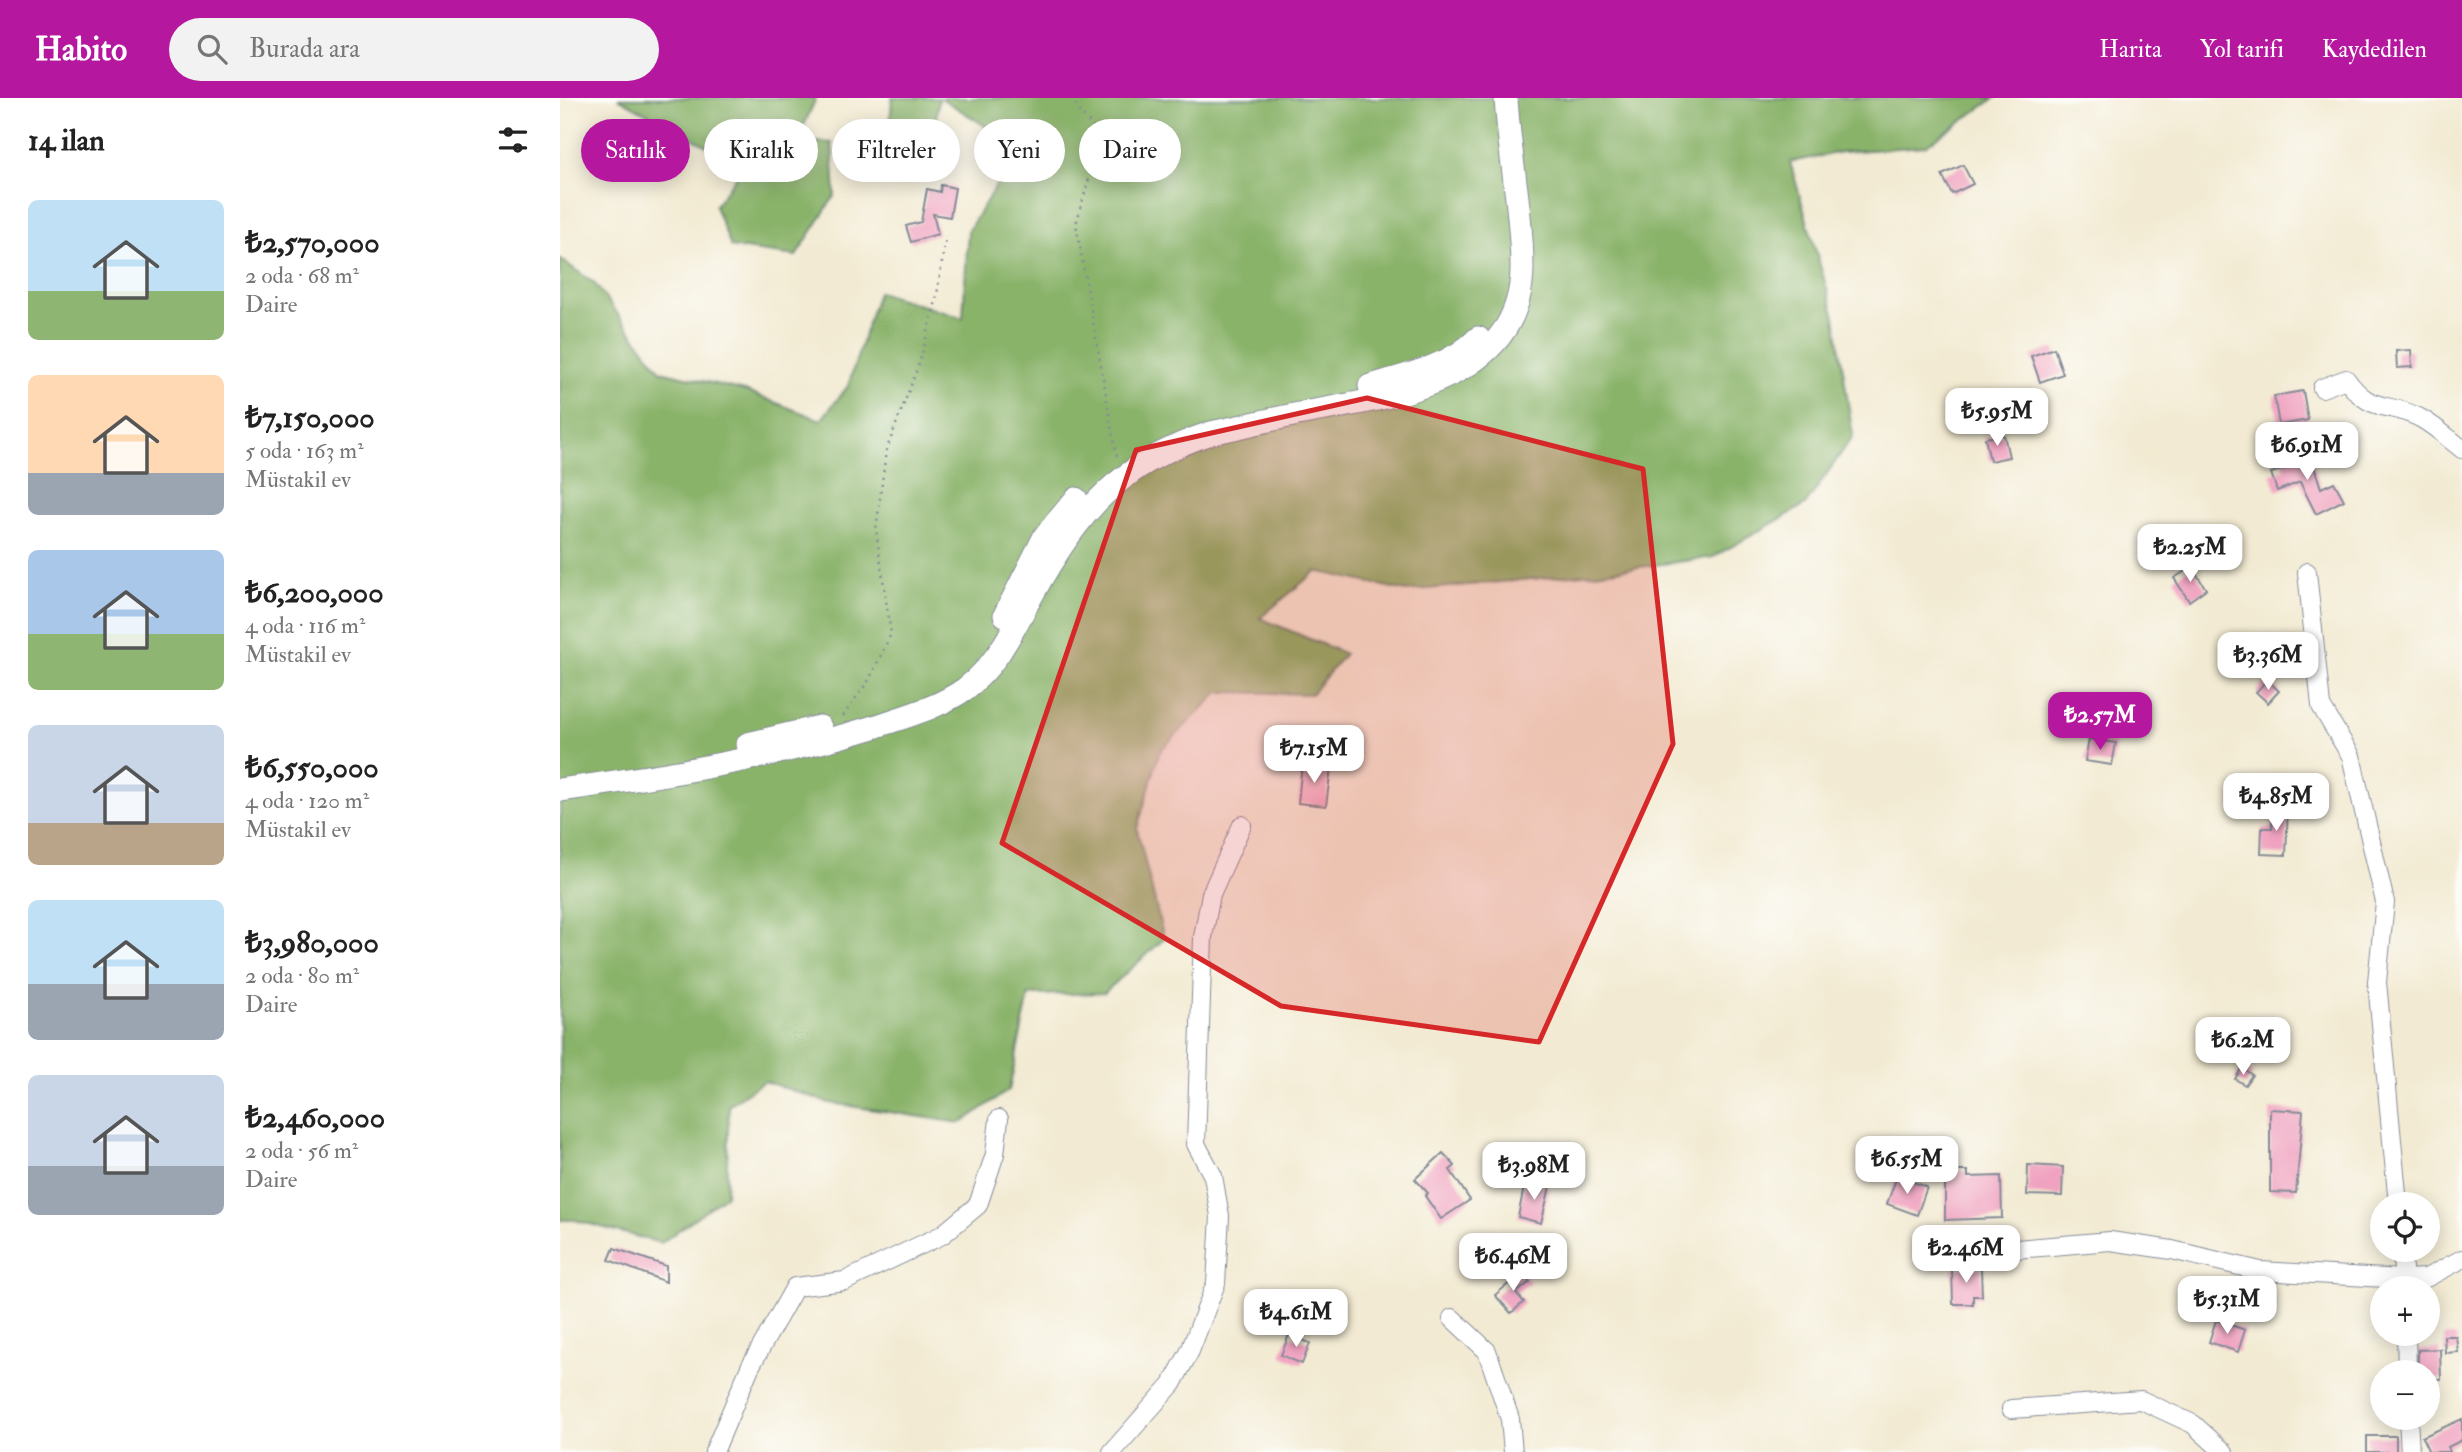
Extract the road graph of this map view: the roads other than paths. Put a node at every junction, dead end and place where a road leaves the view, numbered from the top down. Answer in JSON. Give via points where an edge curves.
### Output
{"nodes":[{"id":1,"x":1493,"y":98,"type":"edge"},
{"id":2,"x":1506,"y":98,"type":"edge"},
{"id":3,"x":2322,"y":388,"type":"dead end"},
{"id":4,"x":2462,"y":449,"type":"edge"},
{"id":5,"x":2306,"y":572,"type":"dead end"},
{"id":6,"x":560,"y":775,"type":"edge"},
{"id":7,"x":560,"y":790,"type":"edge"},
{"id":8,"x":1242,"y":825,"type":"dead end"},
{"id":9,"x":999,"y":1119,"type":"dead end"},
{"id":10,"x":2397,"y":1192,"type":"edge"},
{"id":11,"x":1993,"y":1251,"type":"dead end"},
{"id":12,"x":2462,"y":1259,"type":"edge"},
{"id":13,"x":2430,"y":1276,"type":"edge"},
{"id":14,"x":2370,"y":1281,"type":"edge"},
{"id":15,"x":1452,"y":1318,"type":"dead end"},
{"id":16,"x":2011,"y":1409,"type":"dead end"},
{"id":17,"x":2409,"y":1430,"type":"edge"},
{"id":18,"x":714,"y":1452,"type":"edge"},
{"id":19,"x":1112,"y":1452,"type":"edge"},
{"id":20,"x":1513,"y":1452,"type":"edge"},
{"id":21,"x":2224,"y":1452,"type":"edge"},
{"id":22,"x":2410,"y":1452,"type":"edge"}],
"edges":[{"from":1,"to":6,"type":"main road","via":[[1505,292],[1475,342],[1418,372],[1243,410],[1152,440],[1117,462],[1079,495],[1045,536],[1002,621],[963,676],[939,690],[839,722],[660,761]]},
{"from":2,"to":7,"type":"main road","via":[[1522,269],[1510,317],[1497,338],[1467,366],[1413,391],[1211,433],[1183,442],[1131,470],[1095,500],[1064,539],[1002,652],[963,690],[941,702],[788,751]]},
{"from":3,"to":4,"type":"street","via":[[2346,379],[2356,394],[2374,406],[2396,407],[2423,419]]},
{"from":5,"to":10,"type":"street","via":[[2321,706],[2351,756],[2385,902],[2377,982]]},
{"from":8,"to":19,"type":"street","via":[[1211,894],[1203,937],[1196,1144],[1213,1176],[1220,1216],[1216,1283],[1172,1384]]},
{"from":9,"to":18,"type":"street","via":[[995,1154],[978,1205],[942,1235],[845,1281],[795,1287],[750,1367]]},
{"from":11,"to":14,"type":"street","via":[[2110,1241],[2260,1271]]},
{"from":12,"to":13,"type":"street"},
{"from":15,"to":20,"type":"street","via":[[1487,1351],[1510,1419]]},
{"from":16,"to":21,"type":"street","via":[[2141,1400],[2193,1424]]},
{"from":17,"to":22,"type":"street"}]}
